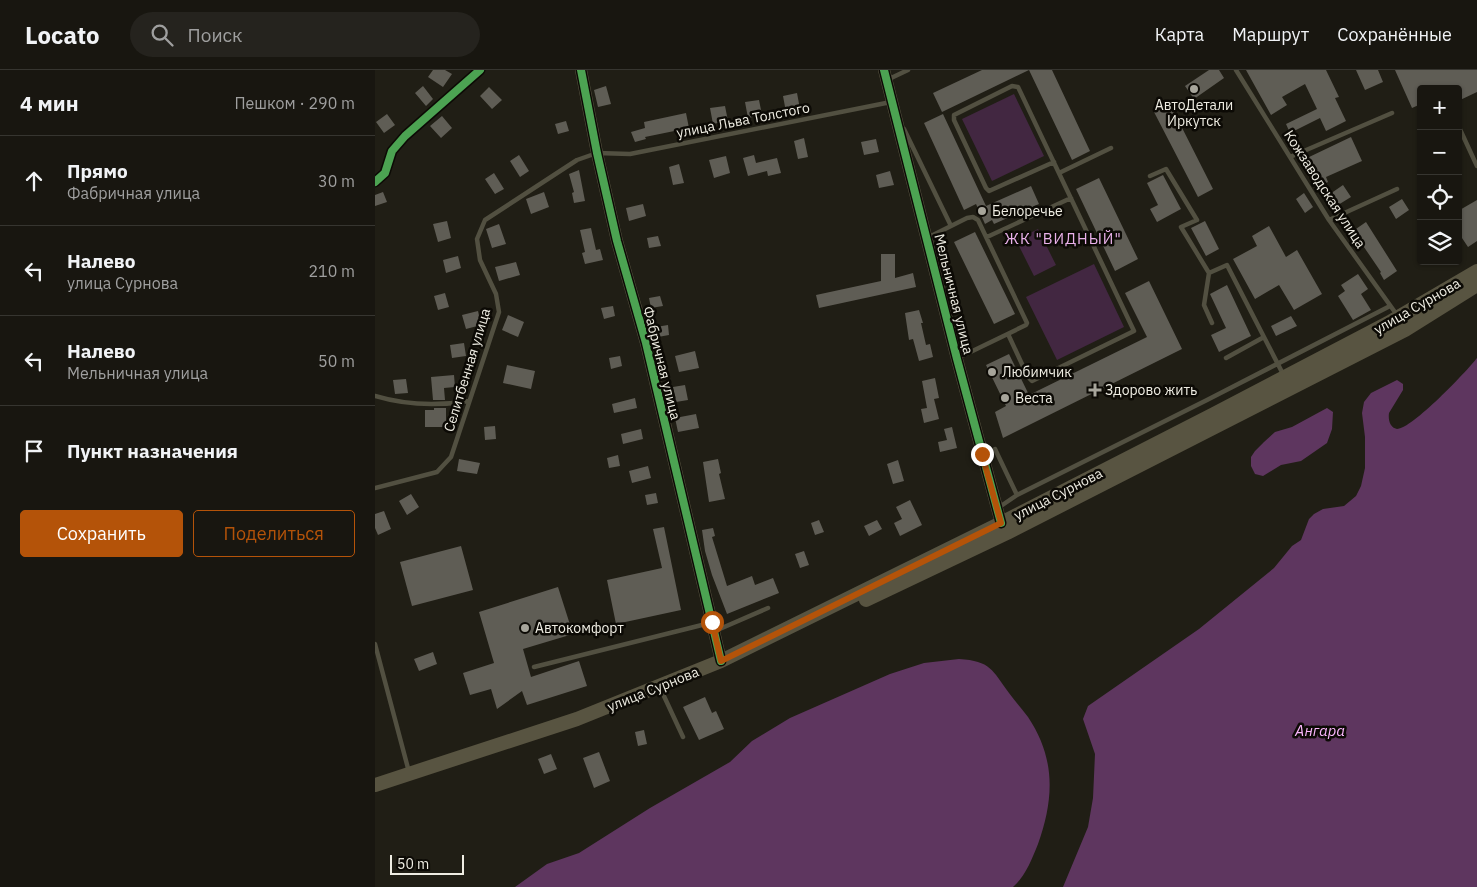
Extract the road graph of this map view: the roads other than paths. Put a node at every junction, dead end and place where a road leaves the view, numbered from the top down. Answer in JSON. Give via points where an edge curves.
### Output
{"nodes":[{"id":1,"x":480,"y":70,"type":"edge"},
{"id":2,"x":581,"y":70,"type":"edge"},
{"id":3,"x":908,"y":70,"type":"edge"},
{"id":4,"x":1236,"y":70,"type":"edge"},
{"id":5,"x":885,"y":75,"type":"edge"},
{"id":6,"x":893,"y":104,"type":"junction"},
{"id":7,"x":1392,"y":113,"type":"dead end"},
{"id":8,"x":1460,"y":130,"type":"edge"},
{"id":9,"x":1111,"y":148,"type":"dead end"},
{"id":10,"x":597,"y":153,"type":"junction"},
{"id":11,"x":1290,"y":157,"type":"junction"},
{"id":12,"x":1053,"y":162,"type":"junction"},
{"id":13,"x":1477,"y":166,"type":"edge"},
{"id":14,"x":1059,"y":173,"type":"junction"},
{"id":15,"x":1150,"y":176,"type":"dead end"},
{"id":16,"x":375,"y":182,"type":"edge"},
{"id":17,"x":1397,"y":189,"type":"dead end"},
{"id":18,"x":1071,"y":198,"type":"junction"},
{"id":19,"x":1329,"y":220,"type":"junction"},
{"id":20,"x":951,"y":226,"type":"junction"},
{"id":21,"x":987,"y":237,"type":"junction"},
{"id":22,"x":927,"y":238,"type":"junction"},
{"id":23,"x":1477,"y":271,"type":"edge"},
{"id":24,"x":1209,"y":273,"type":"junction"},
{"id":25,"x":1477,"y":285,"type":"edge"},
{"id":26,"x":1389,"y":306,"type":"junction"},
{"id":27,"x":1398,"y":318,"type":"junction"},
{"id":28,"x":1211,"y":323,"type":"dead end"},
{"id":29,"x":1008,"y":334,"type":"junction"},
{"id":30,"x":1264,"y":337,"type":"junction"},
{"id":31,"x":1226,"y":358,"type":"dead end"},
{"id":32,"x":957,"y":359,"type":"junction"},
{"id":33,"x":1278,"y":364,"type":"junction"},
{"id":34,"x":1284,"y":377,"type":"junction"},
{"id":35,"x":375,"y":396,"type":"edge"},
{"id":36,"x":469,"y":401,"type":"junction"},
{"id":37,"x":995,"y":449,"type":"dead end"},
{"id":38,"x":375,"y":488,"type":"edge"},
{"id":39,"x":1017,"y":496,"type":"junction"},
{"id":40,"x":997,"y":508,"type":"junction"},
{"id":41,"x":1001,"y":523,"type":"junction"},
{"id":42,"x":768,"y":608,"type":"dead end"},
{"id":43,"x":713,"y":627,"type":"junction"},
{"id":44,"x":375,"y":644,"type":"edge"},
{"id":45,"x":721,"y":661,"type":"junction"},
{"id":46,"x":533,"y":667,"type":"dead end"},
{"id":47,"x":663,"y":694,"type":"junction"},
{"id":48,"x":683,"y":737,"type":"dead end"},
{"id":49,"x":410,"y":775,"type":"junction"},
{"id":50,"x":376,"y":786,"type":"edge"}],
"edges":[{"from":1,"to":16,"type":"street","via":[[405,136],[392,151],[385,172]]},
{"from":2,"to":10,"type":"street","name":"Фабричная улица"},
{"from":3,"to":5,"type":"lane"},
{"from":4,"to":11,"type":"lane","name":"Кожзаводская улица"},
{"from":5,"to":6,"type":"street","name":"Мельничная улица"},
{"from":6,"to":10,"type":"lane","name":"улица Льва Толстого","via":[[630,154]]},
{"from":6,"to":20,"type":"lane"},
{"from":6,"to":22,"type":"street","name":"Мельничная улица"},
{"from":7,"to":11,"type":"lane"},
{"from":8,"to":13,"type":"lane"},
{"from":9,"to":14,"type":"lane"},
{"from":10,"to":36,"type":"lane","name":"Селитбенная улица","via":[[577,160],[485,220],[477,239],[499,312]]},
{"from":10,"to":43,"type":"street","name":"Фабричная улица"},
{"from":11,"to":19,"type":"lane","name":"Кожзаводская улица"},
{"from":12,"to":12,"type":"lane","via":[[1016,85],[954,115],[989,191]]},
{"from":12,"to":14,"type":"lane"},
{"from":14,"to":18,"type":"lane"},
{"from":15,"to":24,"type":"lane","via":[[1166,169],[1197,220],[1181,227]]},
{"from":17,"to":19,"type":"lane"},
{"from":18,"to":21,"type":"lane"},
{"from":18,"to":29,"type":"lane","via":[[1134,331],[1032,381]]},
{"from":19,"to":26,"type":"lane","name":"Кожзаводская улица"},
{"from":20,"to":21,"type":"lane","via":[[973,217],[980,222]]},
{"from":20,"to":22,"type":"lane"},
{"from":21,"to":29,"type":"lane","via":[[1027,323]]},
{"from":22,"to":32,"type":"street","name":"Мельничная улица"},
{"from":23,"to":27,"type":"main road","name":"улица Сурнова"},
{"from":24,"to":28,"type":"lane","via":[[1203,305]]},
{"from":24,"to":30,"type":"lane","via":[[1227,265]]},
{"from":25,"to":47,"type":"main road","name":"улица Сурнова","via":[[1405,330],[1007,533]]},
{"from":26,"to":27,"type":"lane","name":"Кожзаводская улица"},
{"from":26,"to":33,"type":"lane"},
{"from":27,"to":34,"type":"main road","name":"улица Сурнова"},
{"from":29,"to":32,"type":"lane"},
{"from":30,"to":31,"type":"lane"},
{"from":30,"to":33,"type":"lane"},
{"from":32,"to":40,"type":"street","name":"Мельничная улица"},
{"from":33,"to":34,"type":"lane"},
{"from":33,"to":39,"type":"lane"},
{"from":34,"to":41,"type":"main road","name":"улица Сурнова"},
{"from":35,"to":36,"type":"lane","via":[[390,401],[445,405]]},
{"from":36,"to":38,"type":"lane","name":"Селитбенная улица","via":[[451,457],[437,472]]},
{"from":37,"to":39,"type":"lane"},
{"from":39,"to":40,"type":"lane"},
{"from":40,"to":41,"type":"street","name":"Мельничная улица"},
{"from":41,"to":45,"type":"main road","name":"улица Сурнова"},
{"from":42,"to":43,"type":"lane"},
{"from":43,"to":45,"type":"street","name":"Фабричная улица"},
{"from":43,"to":46,"type":"lane"},
{"from":44,"to":49,"type":"lane"},
{"from":45,"to":49,"type":"main road","name":"улица Сурнова","via":[[577,719]]},
{"from":47,"to":48,"type":"lane"},
{"from":47,"to":50,"type":"main road","name":"улица Сурнова","via":[[516,748]]},
{"from":49,"to":50,"type":"main road","name":"улица Сурнова"}]}
